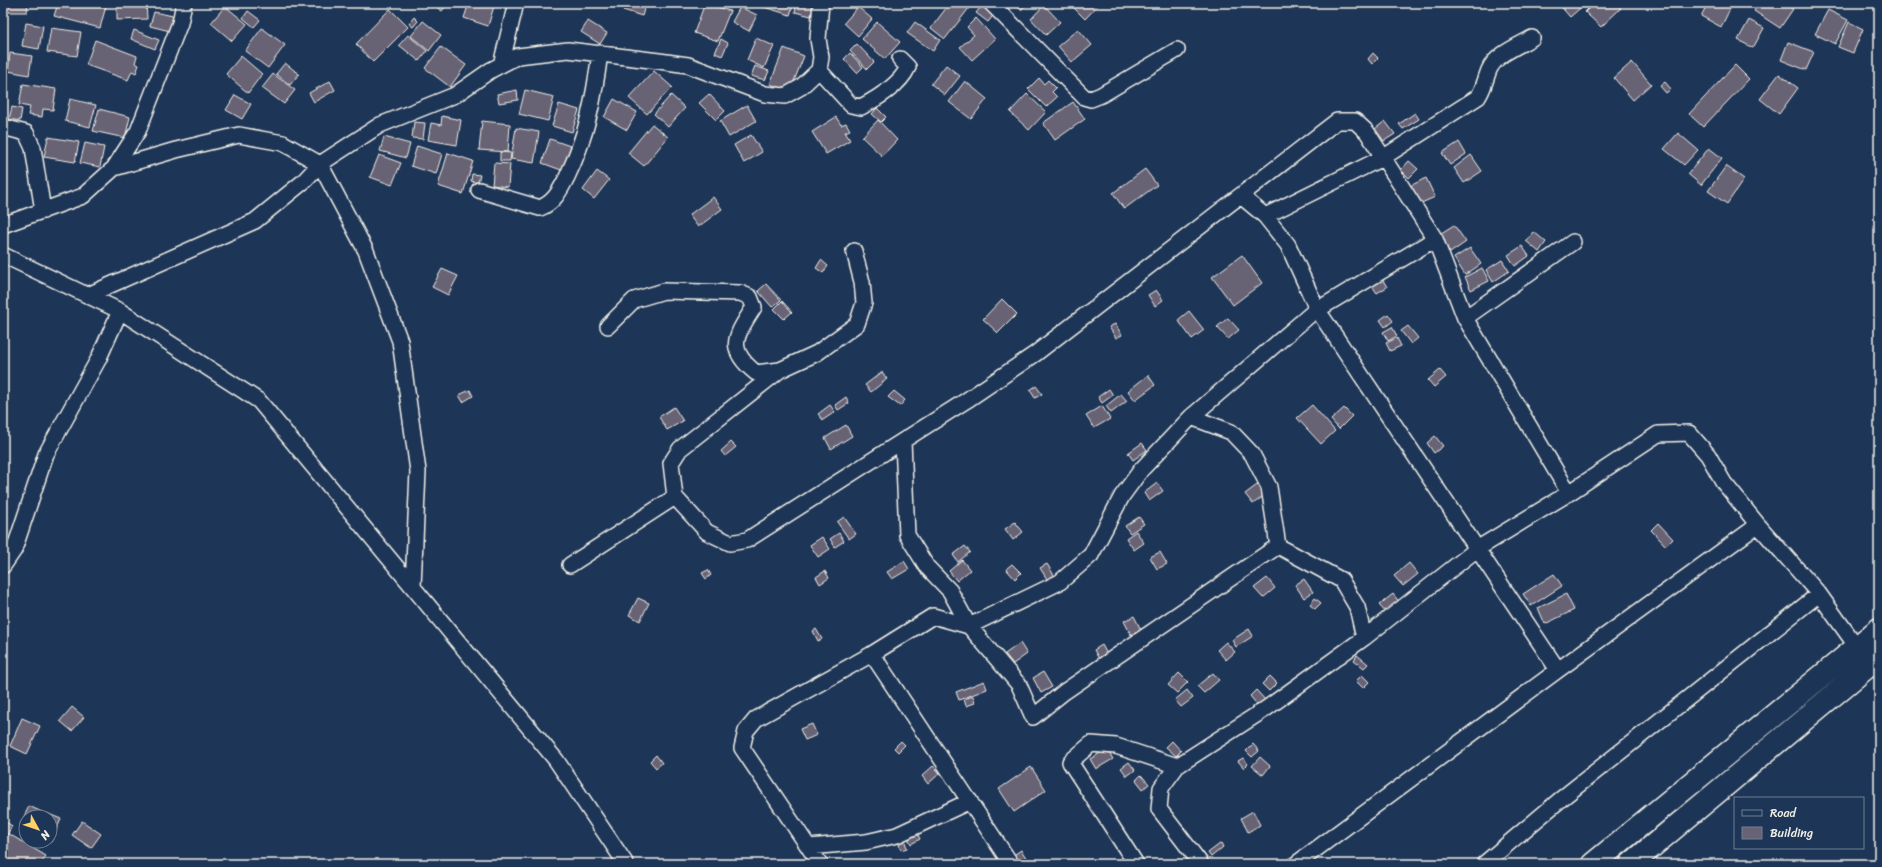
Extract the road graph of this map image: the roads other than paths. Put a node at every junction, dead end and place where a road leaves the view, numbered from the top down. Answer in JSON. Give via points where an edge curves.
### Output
{"nodes":[{"id":1,"x":184,"y":3,"type":"edge"},
{"id":2,"x":516,"y":3,"type":"edge"},
{"id":3,"x":821,"y":3,"type":"edge"},
{"id":4,"x":992,"y":3,"type":"edge"},
{"id":5,"x":1532,"y":38,"type":"dead end"},
{"id":6,"x":1177,"y":50,"type":"dead end"},
{"id":7,"x":600,"y":53,"type":"junction"},
{"id":8,"x":900,"y":59,"type":"dead end"},
{"id":9,"x":501,"y":65,"type":"junction"},
{"id":10,"x":818,"y":70,"type":"junction"},
{"id":11,"x":3,"y":127,"type":"edge"},
{"id":12,"x":1384,"y":157,"type":"junction"},
{"id":13,"x":320,"y":164,"type":"junction"},
{"id":14,"x":114,"y":168,"type":"junction"},
{"id":15,"x":478,"y":190,"type":"dead end"},
{"id":16,"x":1241,"y":196,"type":"junction"},
{"id":17,"x":43,"y":212,"type":"junction"},
{"id":18,"x":1265,"y":216,"type":"junction"},
{"id":19,"x":3,"y":225,"type":"edge"},
{"id":20,"x":1435,"y":239,"type":"junction"},
{"id":21,"x":1572,"y":242,"type":"dead end"},
{"id":22,"x":854,"y":251,"type":"dead end"},
{"id":23,"x":3,"y":255,"type":"edge"},
{"id":24,"x":88,"y":295,"type":"junction"},
{"id":25,"x":1317,"y":309,"type":"junction"},
{"id":26,"x":120,"y":311,"type":"junction"},
{"id":27,"x":1465,"y":318,"type":"junction"},
{"id":28,"x":608,"y":326,"type":"dead end"},
{"id":29,"x":780,"y":370,"type":"junction"},
{"id":30,"x":1191,"y":417,"type":"junction"},
{"id":31,"x":903,"y":441,"type":"junction"},
{"id":32,"x":1570,"y":493,"type":"junction"},
{"id":33,"x":675,"y":497,"type":"junction"},
{"id":34,"x":1758,"y":525,"type":"junction"},
{"id":35,"x":1278,"y":546,"type":"junction"},
{"id":36,"x":1477,"y":549,"type":"junction"},
{"id":37,"x":570,"y":565,"type":"dead end"},
{"id":38,"x":3,"y":566,"type":"edge"},
{"id":39,"x":413,"y":587,"type":"junction"},
{"id":40,"x":1819,"y":594,"type":"junction"},
{"id":41,"x":969,"y":626,"type":"junction"},
{"id":42,"x":1879,"y":629,"type":"edge"},
{"id":43,"x":1364,"y":638,"type":"junction"},
{"id":44,"x":1857,"y":647,"type":"junction"},
{"id":45,"x":872,"y":654,"type":"junction"},
{"id":46,"x":1879,"y":657,"type":"edge"},
{"id":47,"x":1558,"y":670,"type":"junction"},
{"id":48,"x":1177,"y":766,"type":"junction"},
{"id":49,"x":970,"y":800,"type":"junction"},
{"id":50,"x":809,"y":847,"type":"junction"},
{"id":51,"x":1615,"y":857,"type":"edge"},
{"id":52,"x":626,"y":864,"type":"edge"},
{"id":53,"x":820,"y":864,"type":"edge"},
{"id":54,"x":1011,"y":864,"type":"edge"},
{"id":55,"x":1136,"y":864,"type":"edge"},
{"id":56,"x":1201,"y":864,"type":"edge"},
{"id":57,"x":1296,"y":864,"type":"edge"},
{"id":58,"x":1484,"y":864,"type":"edge"},
{"id":59,"x":1593,"y":864,"type":"edge"},
{"id":60,"x":1632,"y":864,"type":"edge"}],
"edges":[{"from":1,"to":14,"type":"street","via":[[180,23],[138,130]]},
{"from":2,"to":9,"type":"street"},
{"from":3,"to":10,"type":"street","via":[[818,39],[821,57]]},
{"from":4,"to":6,"type":"street","via":[[1084,97],[1091,99],[1101,96]]},
{"from":5,"to":12,"type":"street","via":[[1496,60],[1489,69],[1484,88],[1478,97]]},
{"from":7,"to":9,"type":"street","via":[[568,50],[518,56]]},
{"from":7,"to":10,"type":"street","via":[[688,65],[765,94],[785,96],[801,87]]},
{"from":7,"to":15,"type":"street","via":[[594,100],[580,151],[549,205],[540,208]]},
{"from":8,"to":10,"type":"street","via":[[908,67],[904,76],[861,108],[851,105]]},
{"from":9,"to":13,"type":"street","via":[[455,95],[380,125]]},
{"from":11,"to":17,"type":"street","via":[[26,133],[33,148]]},
{"from":12,"to":16,"type":"street","via":[[1367,132],[1355,121],[1337,121]]},
{"from":12,"to":18,"type":"street"},
{"from":12,"to":20,"type":"street"},
{"from":13,"to":14,"type":"street","via":[[283,143],[239,136],[176,150]]},
{"from":13,"to":24,"type":"street","via":[[303,182],[255,221]]},
{"from":13,"to":39,"type":"street","via":[[366,251],[400,341],[418,471]]},
{"from":14,"to":17,"type":"street","via":[[83,196]]},
{"from":16,"to":18,"type":"street"},
{"from":16,"to":31,"type":"street","via":[[1035,354]]},
{"from":17,"to":19,"type":"street"},
{"from":18,"to":25,"type":"street","via":[[1288,245]]},
{"from":20,"to":25,"type":"street"},
{"from":20,"to":27,"type":"street"},
{"from":21,"to":27,"type":"street"},
{"from":22,"to":29,"type":"street","via":[[862,282],[864,303],[857,324],[817,353]]},
{"from":23,"to":24,"type":"street"},
{"from":24,"to":26,"type":"street"},
{"from":25,"to":30,"type":"street"},
{"from":25,"to":36,"type":"street"},
{"from":26,"to":38,"type":"street","via":[[98,360],[46,454],[14,550]]},
{"from":26,"to":39,"type":"street","via":[[259,401]]},
{"from":27,"to":32,"type":"street"},
{"from":28,"to":29,"type":"street","via":[[634,300],[664,291],[740,293],[750,297],[754,307],[736,336],[737,349],[743,362],[756,373]]},
{"from":29,"to":33,"type":"street","via":[[680,448],[671,463]]},
{"from":30,"to":35,"type":"street","via":[[1231,432],[1252,454],[1269,487]]},
{"from":30,"to":41,"type":"street","via":[[1141,470],[1122,496],[1091,555],[1060,582]]},
{"from":31,"to":33,"type":"street","via":[[747,540],[730,542],[707,532]]},
{"from":31,"to":41,"type":"street","via":[[907,535],[927,567],[950,590]]},
{"from":32,"to":34,"type":"street","via":[[1658,434],[1689,433]]},
{"from":32,"to":36,"type":"street"},
{"from":33,"to":37,"type":"street"},
{"from":34,"to":40,"type":"street"},
{"from":34,"to":47,"type":"street"},
{"from":35,"to":41,"type":"street","via":[[1064,692],[1033,717],[1019,685]]},
{"from":35,"to":43,"type":"street","via":[[1340,580],[1357,607]]},
{"from":36,"to":43,"type":"street"},
{"from":36,"to":47,"type":"street"},
{"from":39,"to":52,"type":"street","via":[[556,760]]},
{"from":40,"to":44,"type":"street"},
{"from":40,"to":58,"type":"street","via":[[1561,799]]},
{"from":41,"to":45,"type":"street","via":[[933,616]]},
{"from":42,"to":44,"type":"main road"},
{"from":43,"to":48,"type":"street","via":[[1267,708]]},
{"from":44,"to":51,"type":"main road"},
{"from":45,"to":49,"type":"street"},
{"from":45,"to":50,"type":"street","via":[[756,718],[746,731],[742,748]]},
{"from":46,"to":60,"type":"main road"},
{"from":47,"to":57,"type":"street"},
{"from":48,"to":55,"type":"street","via":[[1116,746],[1090,744],[1070,762]]},
{"from":48,"to":56,"type":"street","via":[[1161,788],[1159,809]]},
{"from":49,"to":50,"type":"street","via":[[897,835],[866,842]]},
{"from":49,"to":54,"type":"street"},
{"from":50,"to":53,"type":"street"},
{"from":51,"to":59,"type":"main road"}]}
